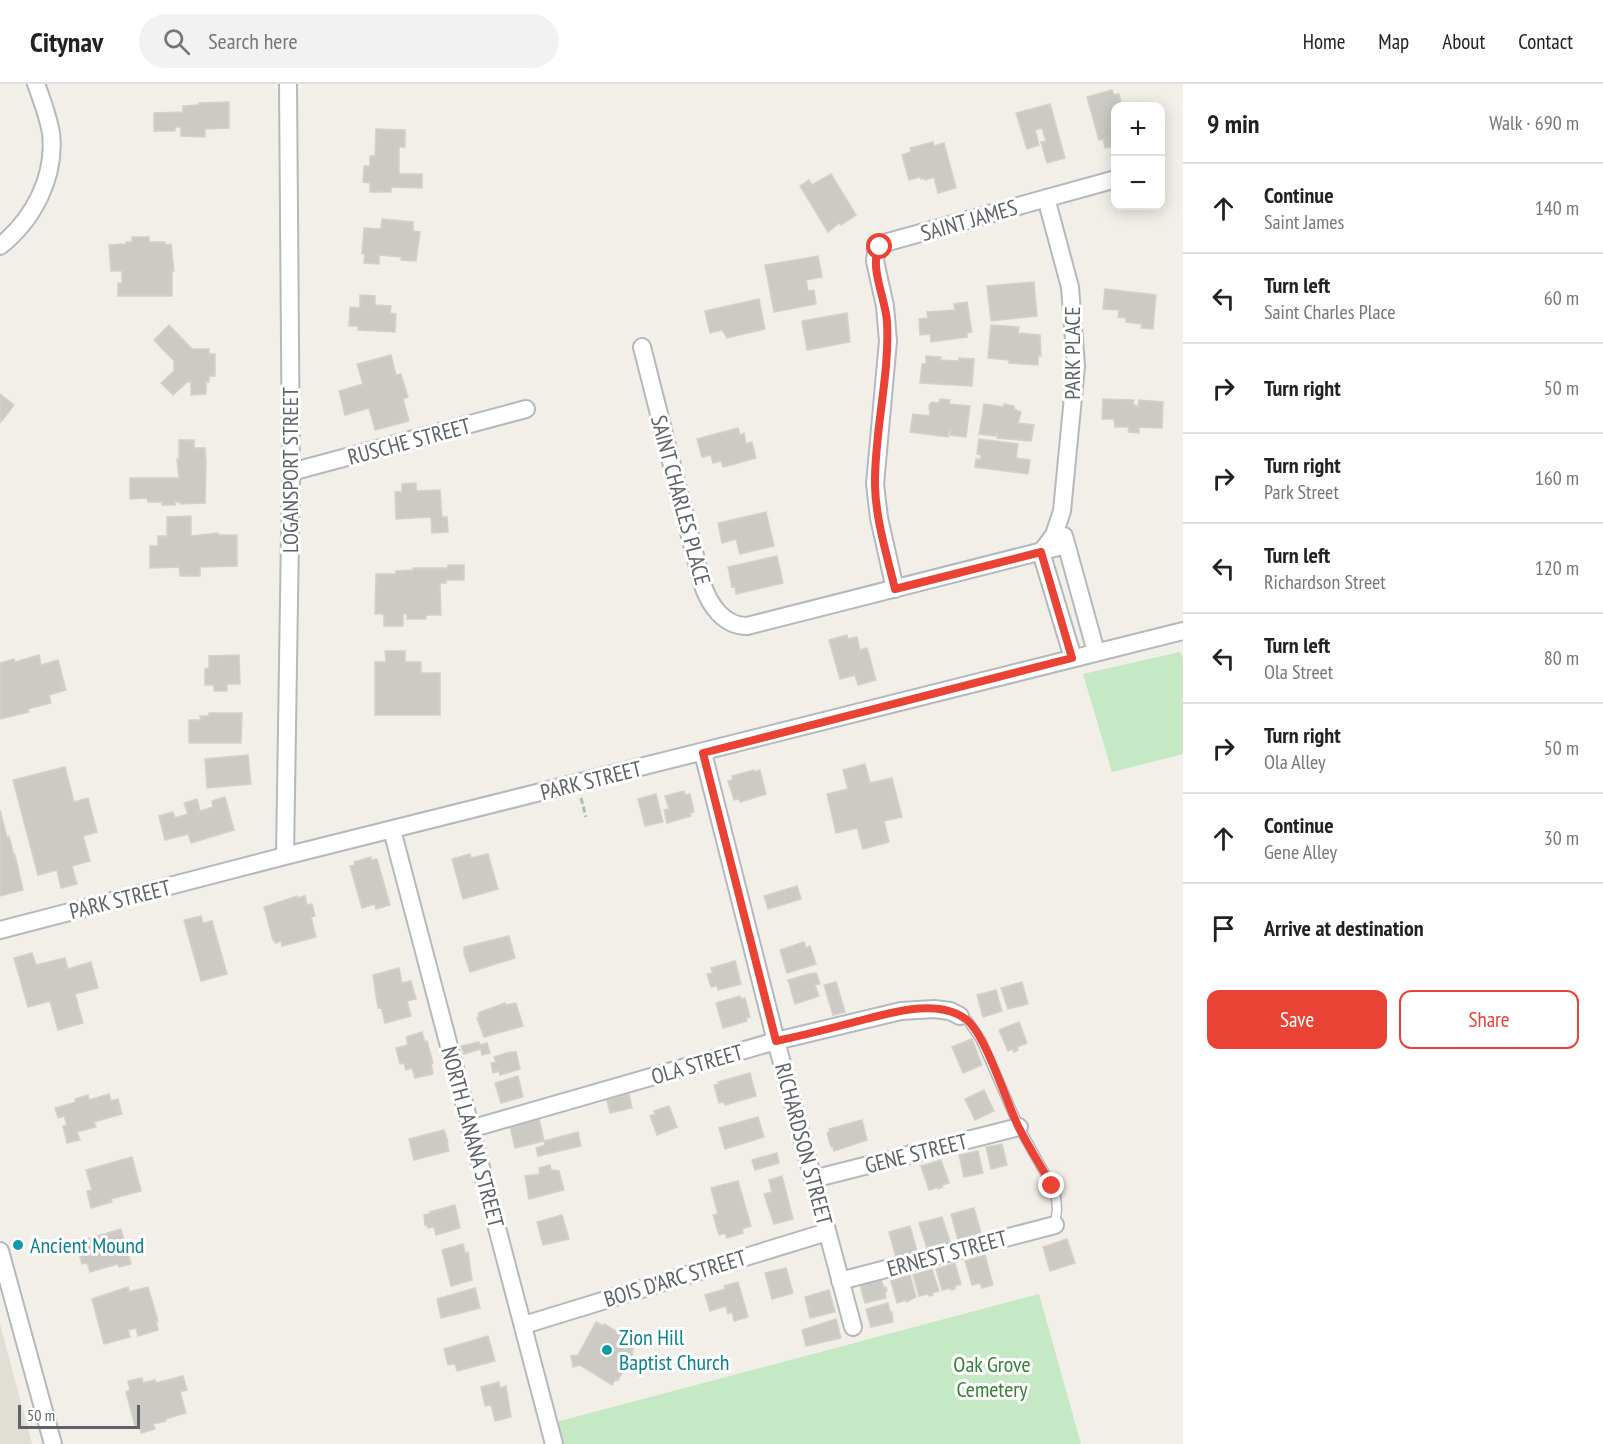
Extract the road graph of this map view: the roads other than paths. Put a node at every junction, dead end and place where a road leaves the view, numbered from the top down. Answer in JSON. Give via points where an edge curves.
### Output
{"nodes":[{"id":1,"x":36,"y":84,"type":"edge"},
{"id":2,"x":288,"y":84,"type":"edge"},
{"id":3,"x":1111,"y":180,"type":"edge"},
{"id":4,"x":1046,"y":198,"type":"junction"},
{"id":5,"x":0,"y":246,"type":"edge"},
{"id":6,"x":642,"y":348,"type":"dead end"},
{"id":7,"x":526,"y":409,"type":"dead end"},
{"id":8,"x":291,"y":472,"type":"junction"},
{"id":9,"x":1062,"y":511,"type":"junction"},
{"id":10,"x":1066,"y":545,"type":"junction"},
{"id":11,"x":1041,"y":552,"type":"junction"},
{"id":12,"x":895,"y":589,"type":"junction"},
{"id":13,"x":1183,"y":631,"type":"edge"},
{"id":14,"x":1096,"y":652,"type":"junction"},
{"id":15,"x":1072,"y":658,"type":"junction"},
{"id":16,"x":703,"y":753,"type":"junction"},
{"id":17,"x":392,"y":830,"type":"junction"},
{"id":18,"x":285,"y":856,"type":"junction"},
{"id":19,"x":0,"y":930,"type":"edge"},
{"id":20,"x":960,"y":1016,"type":"joint"},
{"id":21,"x":776,"y":1041,"type":"junction"},
{"id":22,"x":1019,"y":1127,"type":"junction"},
{"id":23,"x":470,"y":1129,"type":"junction"},
{"id":24,"x":813,"y":1179,"type":"junction"},
{"id":25,"x":1054,"y":1225,"type":"joint"},
{"id":26,"x":827,"y":1232,"type":"junction"},
{"id":27,"x":0,"y":1251,"type":"edge"},
{"id":28,"x":840,"y":1281,"type":"junction"},
{"id":29,"x":524,"y":1325,"type":"junction"},
{"id":30,"x":852,"y":1327,"type":"dead end"},
{"id":31,"x":53,"y":1444,"type":"edge"},
{"id":32,"x":554,"y":1444,"type":"edge"}],
"edges":[{"from":1,"to":5,"type":"street","via":[[51,134],[45,183],[25,224]]},
{"from":2,"to":8,"type":"street","name":"LOGANSPORT STREET"},
{"from":3,"to":4,"type":"street","name":"SAINT JAMES"},
{"from":4,"to":9,"type":"street","name":"PARK PLACE","via":[[1070,287],[1075,329],[1075,380]]},
{"from":4,"to":12,"type":"street","name":"SAINT JAMES","via":[[888,242],[876,253],[888,340],[875,484]]},
{"from":6,"to":12,"type":"street","name":"SAINT CHARLES PLACE","via":[[702,583],[717,612],[739,626],[747,626]]},
{"from":7,"to":8,"type":"street","name":"RUSCHE STREET"},
{"from":8,"to":18,"type":"street","name":"LOGANSPORT STREET"},
{"from":9,"to":10,"type":"street","name":"PARK PLACE"},
{"from":9,"to":11,"type":"street","name":"PARK PLACE","via":[[1054,535]]},
{"from":10,"to":11,"type":"street","name":"SAINT CHARLES PLACE"},
{"from":10,"to":14,"type":"street","name":"PARK PLACE"},
{"from":11,"to":12,"type":"street","name":"SAINT CHARLES PLACE"},
{"from":11,"to":15,"type":"street"},
{"from":13,"to":14,"type":"street","name":"PARK STREET"},
{"from":14,"to":15,"type":"street","name":"PARK STREET"},
{"from":15,"to":16,"type":"street","name":"PARK STREET"},
{"from":16,"to":17,"type":"street","name":"PARK STREET"},
{"from":16,"to":21,"type":"street","name":"RICHARDSON STREET"},
{"from":17,"to":18,"type":"street","name":"PARK STREET"},
{"from":17,"to":23,"type":"street","name":"NORTH LANANA STREET"},
{"from":18,"to":19,"type":"street","name":"PARK STREET"},
{"from":20,"to":21,"type":"street","name":"OLA STREET","via":[[934,1009],[901,1011]]},
{"from":20,"to":22,"type":"lane","via":[[981,1040]]},
{"from":21,"to":23,"type":"street","name":"OLA STREET"},
{"from":21,"to":24,"type":"street","name":"RICHARDSON STREET"},
{"from":22,"to":24,"type":"street","name":"GENE STREET"},
{"from":22,"to":25,"type":"lane","via":[[1056,1197]]},
{"from":23,"to":29,"type":"street","name":"NORTH LANANA STREET"},
{"from":24,"to":26,"type":"street","name":"RICHARDSON STREET"},
{"from":25,"to":28,"type":"street","name":"ERNEST STREET"},
{"from":26,"to":28,"type":"street","name":"RICHARDSON STREET"},
{"from":26,"to":29,"type":"street","name":"BOIS D'ARC STREET"},
{"from":27,"to":31,"type":"street"},
{"from":28,"to":30,"type":"street","name":"RICHARDSON STREET"},
{"from":29,"to":32,"type":"street","name":"NORTH LANANA STREET"}]}
